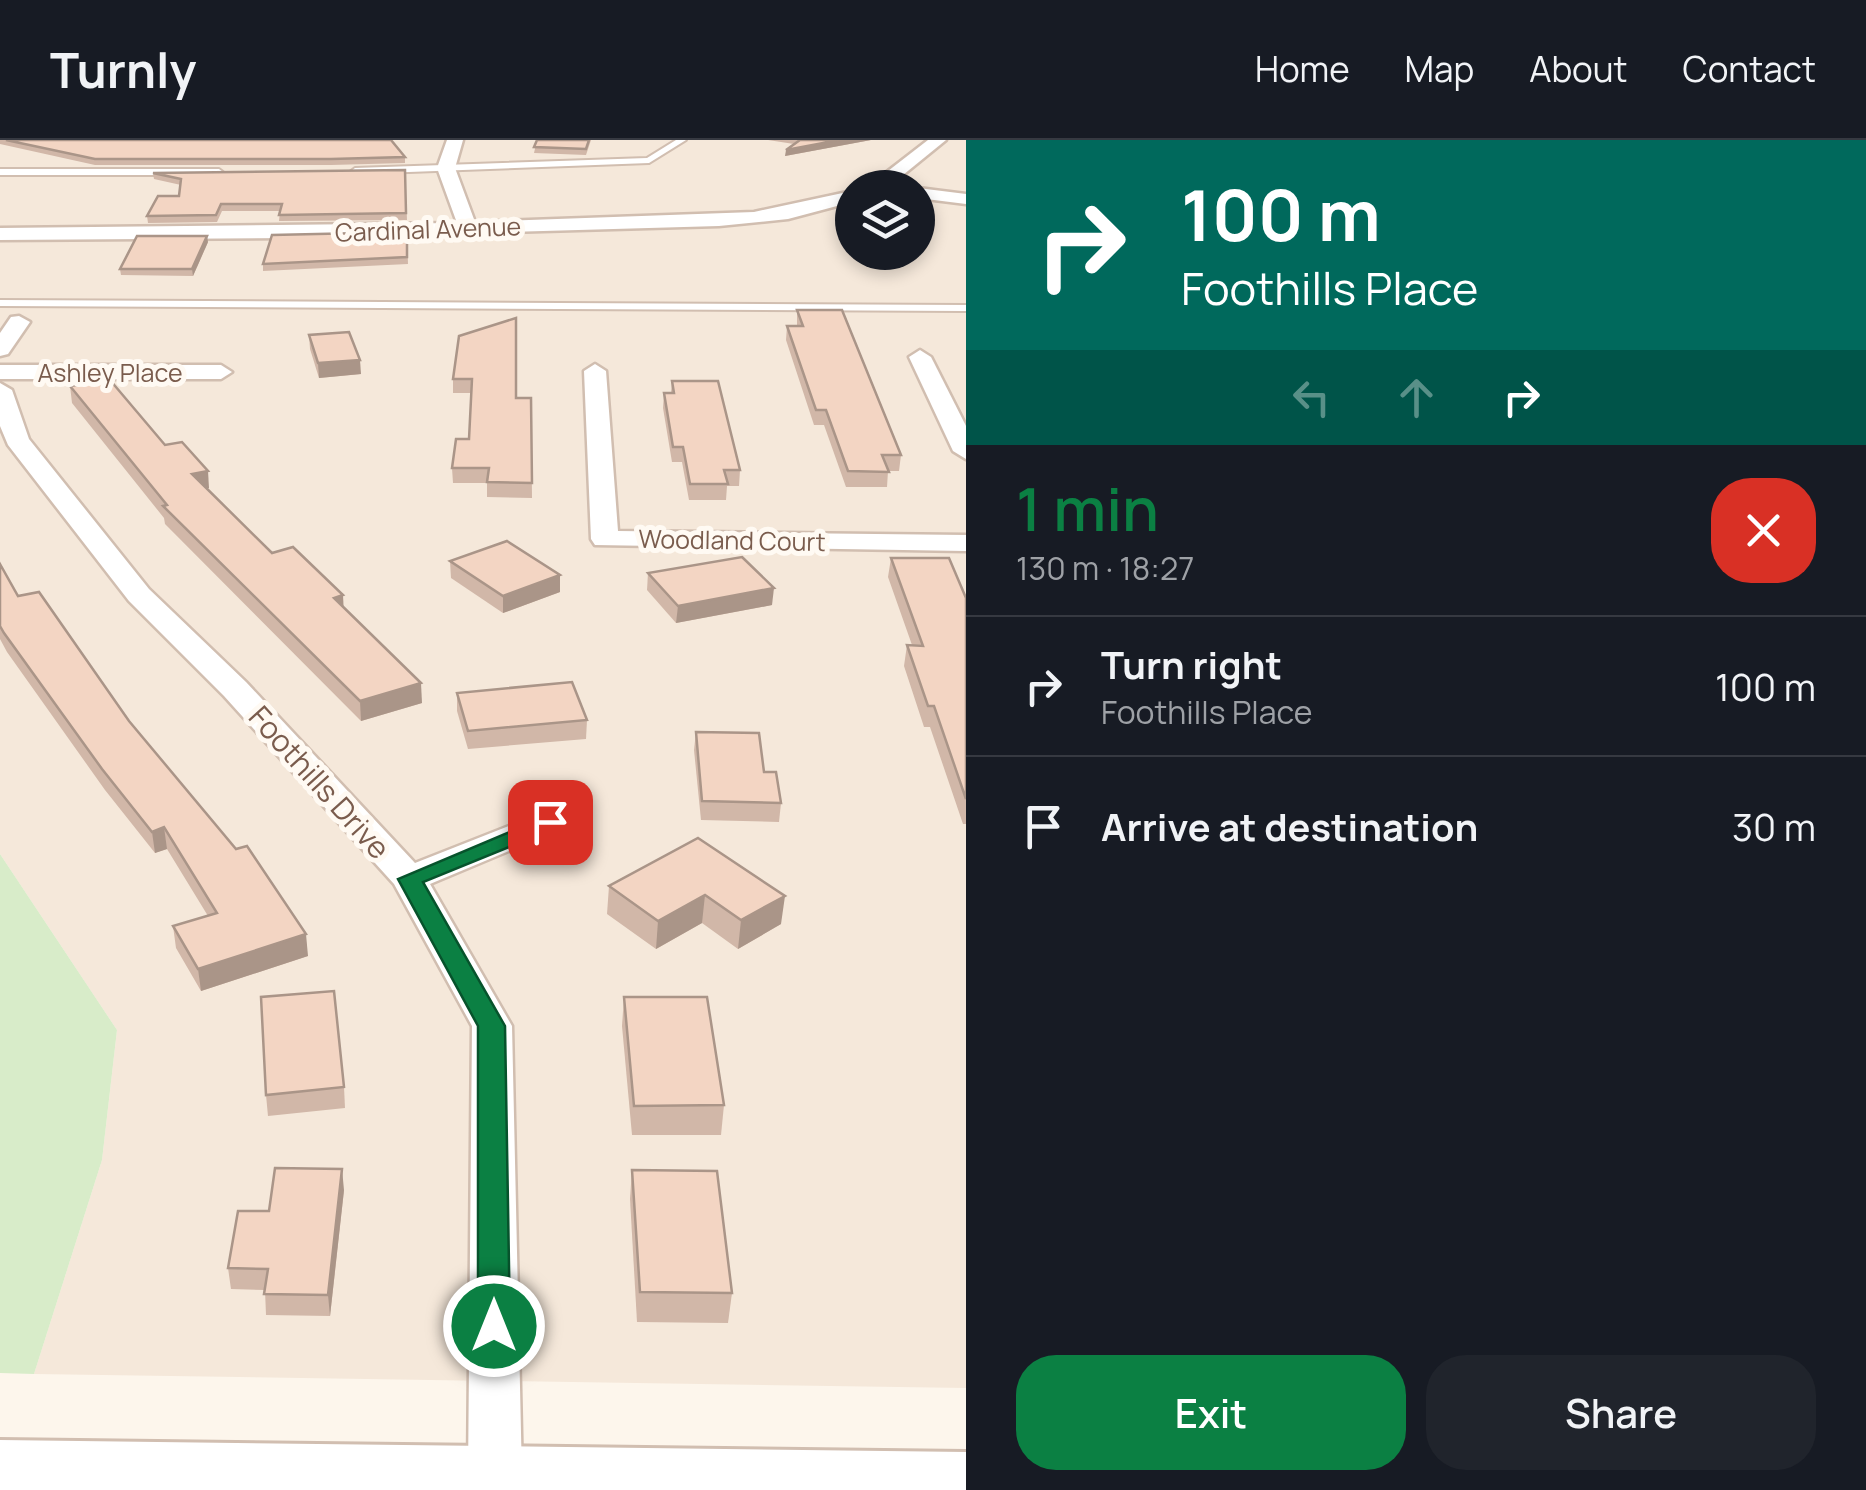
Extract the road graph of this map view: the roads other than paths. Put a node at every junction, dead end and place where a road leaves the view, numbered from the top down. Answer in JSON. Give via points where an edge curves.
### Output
{"nodes":[{"id":1,"x":455,"y":140,"type":"edge"},
{"id":2,"x":682,"y":140,"type":"edge"},
{"id":3,"x":938,"y":140,"type":"edge"},
{"id":4,"x":446,"y":168,"type":"junction"},
{"id":5,"x":898,"y":170,"type":"edge"},
{"id":6,"x":0,"y":172,"type":"edge"},
{"id":7,"x":234,"y":172,"type":"edge"},
{"id":8,"x":350,"y":172,"type":"edge"},
{"id":9,"x":935,"y":195,"type":"edge"},
{"id":10,"x":966,"y":199,"type":"edge"},
{"id":11,"x":835,"y":203,"type":"edge"},
{"id":12,"x":468,"y":228,"type":"junction"},
{"id":13,"x":0,"y":234,"type":"edge"},
{"id":14,"x":0,"y":303,"type":"edge"},
{"id":15,"x":966,"y":308,"type":"edge"},
{"id":16,"x":20,"y":322,"type":"dead end"},
{"id":17,"x":0,"y":349,"type":"edge"},
{"id":18,"x":920,"y":357,"type":"dead end"},
{"id":19,"x":594,"y":371,"type":"dead end"},
{"id":20,"x":0,"y":372,"type":"edge"},
{"id":21,"x":221,"y":372,"type":"dead end"},
{"id":22,"x":0,"y":390,"type":"edge"},
{"id":23,"x":958,"y":419,"type":"edge"},
{"id":24,"x":966,"y":451,"type":"edge"},
{"id":25,"x":966,"y":543,"type":"edge"},
{"id":26,"x":550,"y":822,"type":"dead end"},
{"id":27,"x":410,"y":879,"type":"junction"},
{"id":28,"x":0,"y":1469,"type":"edge"},
{"id":29,"x":495,"y":1477,"type":"junction"},
{"id":30,"x":966,"y":1481,"type":"edge"}],
"edges":[{"from":1,"to":4,"type":"street"},
{"from":2,"to":4,"type":"lane","via":[[649,160]]},
{"from":3,"to":5,"type":"street"},
{"from":4,"to":8,"type":"lane"},
{"from":4,"to":12,"type":"street"},
{"from":6,"to":7,"type":"lane"},
{"from":9,"to":10,"type":"street"},
{"from":11,"to":12,"type":"street","name":"Cardinal Avenue","via":[[755,216]]},
{"from":12,"to":13,"type":"street","name":"Cardinal Avenue"},
{"from":14,"to":15,"type":"lane"},
{"from":16,"to":17,"type":"street"},
{"from":18,"to":23,"type":"street"},
{"from":19,"to":25,"type":"street","name":"Woodland Court","via":[[605,538]]},
{"from":20,"to":21,"type":"street","name":"Ashley Place"},
{"from":22,"to":27,"type":"street","name":"Foothills Drive","via":[[17,440],[139,594]]},
{"from":23,"to":24,"type":"street"},
{"from":26,"to":27,"type":"street"},
{"from":27,"to":29,"type":"street","name":"Foothills Drive","via":[[492,1026]]},
{"from":28,"to":29,"type":"street"},
{"from":29,"to":30,"type":"street"}]}
